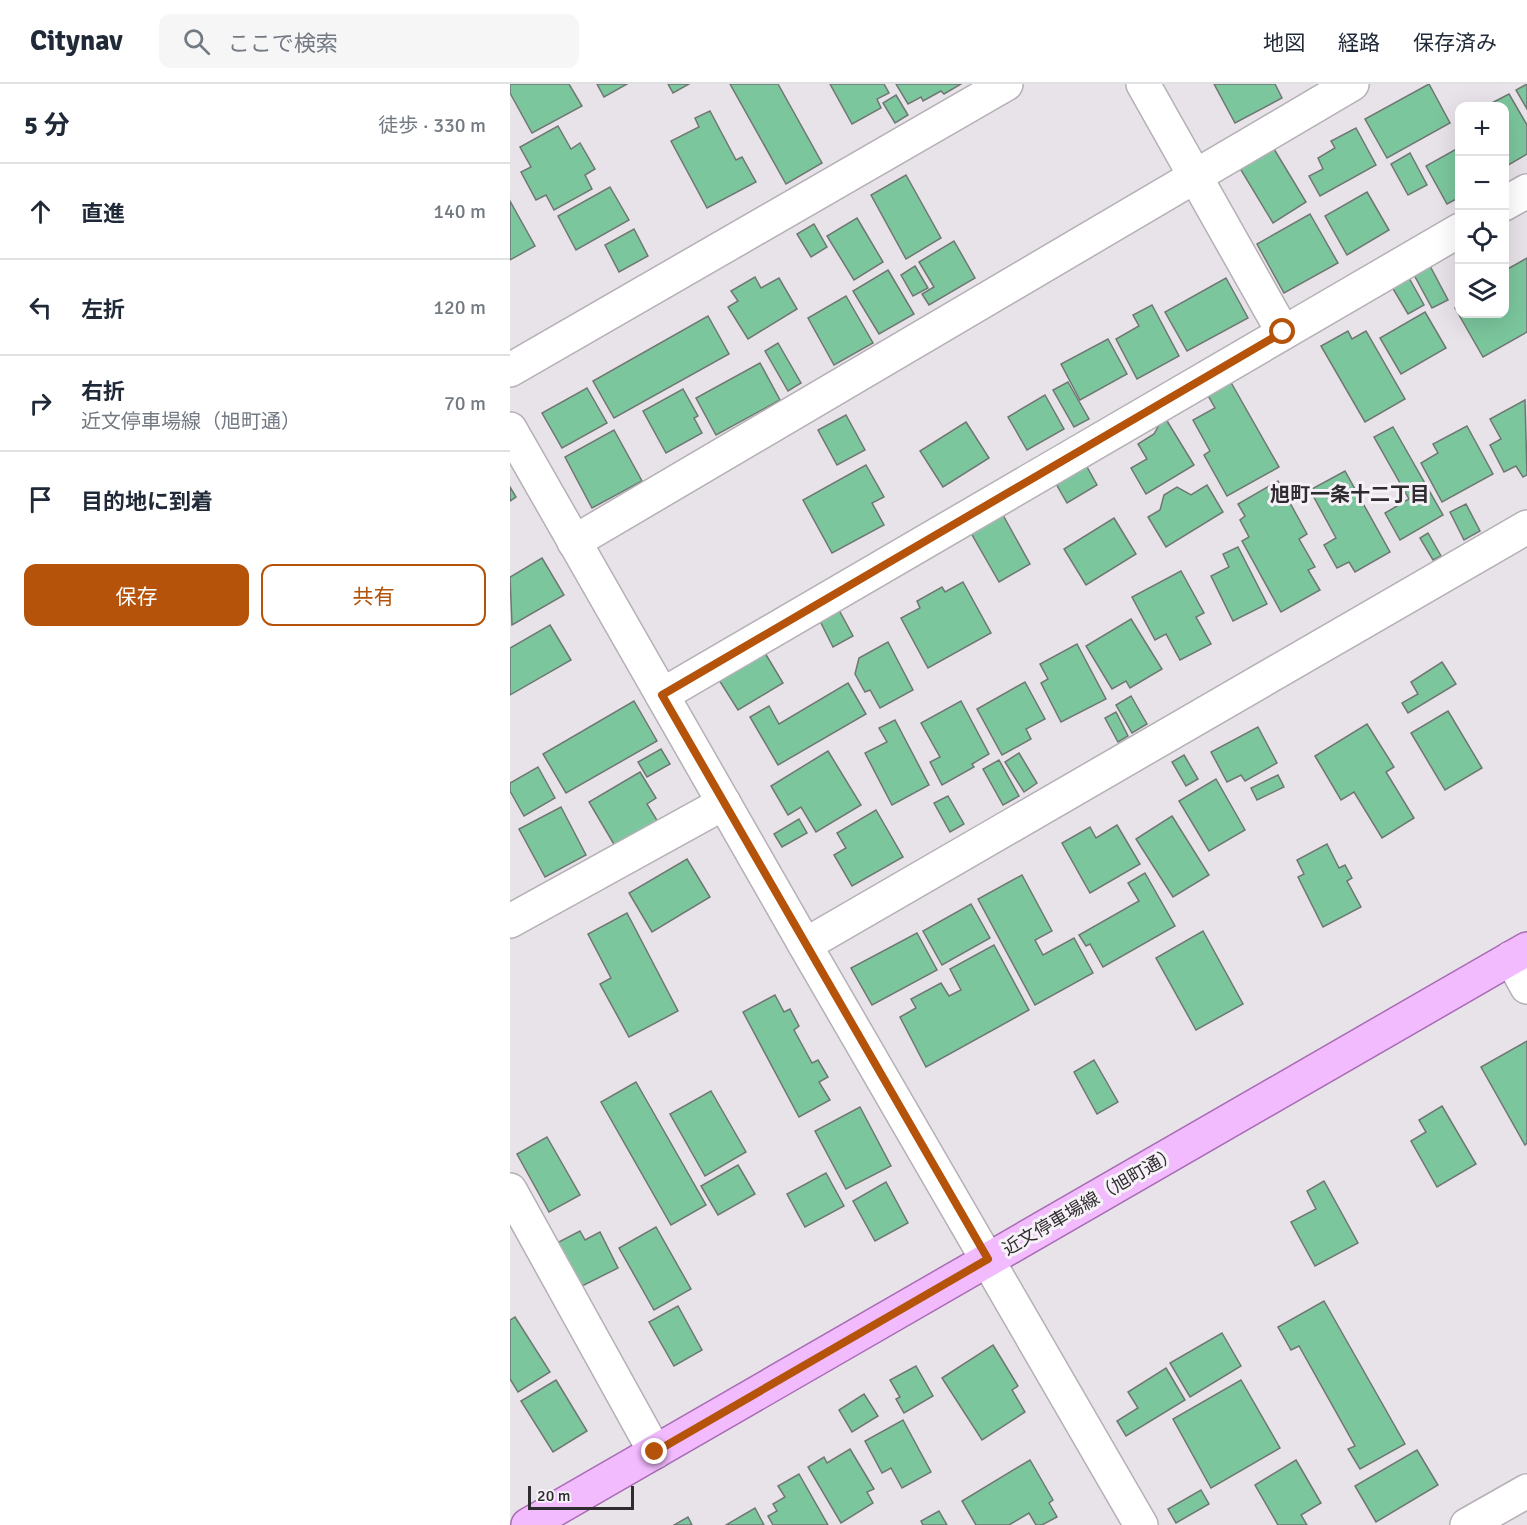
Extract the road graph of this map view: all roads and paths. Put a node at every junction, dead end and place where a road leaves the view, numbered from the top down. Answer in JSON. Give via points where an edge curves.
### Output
{"nodes":[{"id":1,"x":1006,"y":84,"type":"edge"},
{"id":2,"x":1143,"y":84,"type":"edge"},
{"id":3,"x":1352,"y":84,"type":"edge"},
{"id":4,"x":1196,"y":177,"type":"junction"},
{"id":5,"x":1527,"y":191,"type":"edge"},
{"id":6,"x":1509,"y":201,"type":"edge"},
{"id":7,"x":1455,"y":233,"type":"edge"},
{"id":8,"x":1283,"y":332,"type":"junction"},
{"id":9,"x":510,"y":370,"type":"edge"},
{"id":10,"x":510,"y":429,"type":"edge"},
{"id":11,"x":1527,"y":527,"type":"edge"},
{"id":12,"x":574,"y":542,"type":"junction"},
{"id":13,"x":662,"y":695,"type":"junction"},
{"id":14,"x":724,"y":803,"type":"junction"},
{"id":15,"x":510,"y":921,"type":"edge"},
{"id":16,"x":805,"y":945,"type":"junction"},
{"id":17,"x":1519,"y":953,"type":"edge"},
{"id":18,"x":1527,"y":987,"type":"edge"},
{"id":19,"x":510,"y":1190,"type":"edge"},
{"id":20,"x":988,"y":1259,"type":"junction"},
{"id":21,"x":655,"y":1452,"type":"junction"},
{"id":22,"x":1527,"y":1491,"type":"edge"},
{"id":23,"x":528,"y":1525,"type":"edge"},
{"id":24,"x":1141,"y":1525,"type":"edge"},
{"id":25,"x":1467,"y":1525,"type":"edge"}],
"edges":[{"from":1,"to":9,"type":"street"},
{"from":2,"to":4,"type":"street"},
{"from":3,"to":4,"type":"street"},
{"from":4,"to":8,"type":"street"},
{"from":4,"to":12,"type":"street"},
{"from":5,"to":6,"type":"street"},
{"from":7,"to":8,"type":"street"},
{"from":8,"to":13,"type":"street"},
{"from":10,"to":12,"type":"street"},
{"from":11,"to":16,"type":"street"},
{"from":12,"to":13,"type":"street"},
{"from":13,"to":14,"type":"street"},
{"from":14,"to":15,"type":"street"},
{"from":14,"to":16,"type":"street"},
{"from":16,"to":20,"type":"street"},
{"from":17,"to":18,"type":"street"},
{"from":17,"to":20,"type":"main road","name":"近文停車場線（旭町通）"},
{"from":19,"to":21,"type":"street"},
{"from":20,"to":21,"type":"main road","name":"近文停車場線（旭町通）"},
{"from":20,"to":24,"type":"street"},
{"from":21,"to":23,"type":"main road","name":"近文停車場線（旭町通）"},
{"from":22,"to":25,"type":"street"}]}
